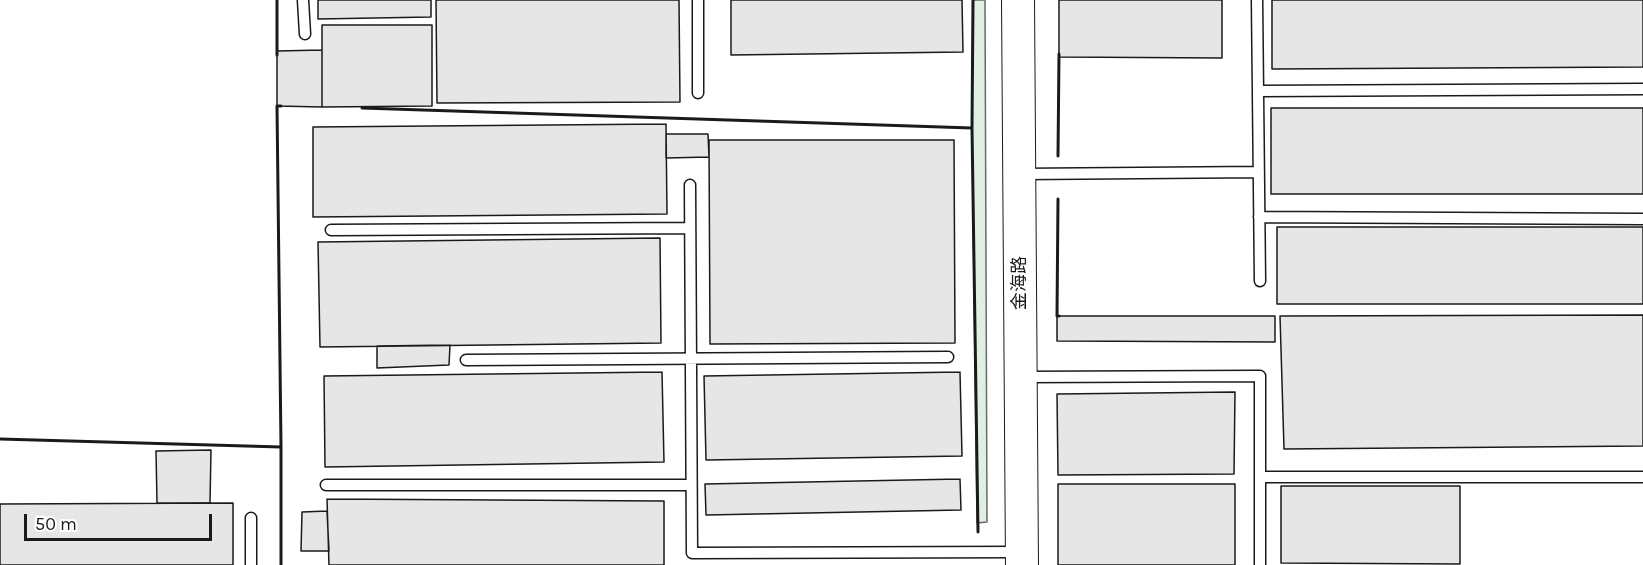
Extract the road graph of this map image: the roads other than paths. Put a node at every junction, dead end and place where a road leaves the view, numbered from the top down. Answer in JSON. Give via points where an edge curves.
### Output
{"nodes":[{"id":1,"x":303,"y":0,"type":"edge"},
{"id":2,"x":698,"y":0,"type":"edge"},
{"id":3,"x":1018,"y":0,"type":"edge"},
{"id":4,"x":1257,"y":0,"type":"edge"},
{"id":5,"x":305,"y":34,"type":"dead end"},
{"id":6,"x":1643,"y":89,"type":"edge"},
{"id":7,"x":1258,"y":91,"type":"junction"},
{"id":8,"x":698,"y":93,"type":"dead end"},
{"id":9,"x":1259,"y":172,"type":"junction"},
{"id":10,"x":1019,"y":174,"type":"junction"},
{"id":11,"x":690,"y":185,"type":"dead end"},
{"id":12,"x":1259,"y":217,"type":"junction"},
{"id":13,"x":1643,"y":219,"type":"edge"},
{"id":14,"x":690,"y":228,"type":"junction"},
{"id":15,"x":331,"y":230,"type":"dead end"},
{"id":16,"x":1260,"y":281,"type":"dead end"},
{"id":17,"x":948,"y":357,"type":"dead end"},
{"id":18,"x":691,"y":358,"type":"junction"},
{"id":19,"x":466,"y":360,"type":"dead end"},
{"id":20,"x":1021,"y":377,"type":"junction"},
{"id":21,"x":1261,"y":477,"type":"junction"},
{"id":22,"x":1643,"y":477,"type":"edge"},
{"id":23,"x":326,"y":485,"type":"dead end"},
{"id":24,"x":692,"y":485,"type":"junction"},
{"id":25,"x":251,"y":518,"type":"dead end"},
{"id":26,"x":1022,"y":559,"type":"edge"},
{"id":27,"x":251,"y":565,"type":"edge"},
{"id":28,"x":1260,"y":565,"type":"edge"}],
"edges":[{"from":1,"to":5,"type":"lane"},
{"from":2,"to":8,"type":"lane"},
{"from":3,"to":10,"type":"street","name":"金海路"},
{"from":4,"to":7,"type":"lane"},
{"from":6,"to":7,"type":"lane"},
{"from":7,"to":9,"type":"lane"},
{"from":9,"to":10,"type":"lane"},
{"from":9,"to":12,"type":"lane"},
{"from":10,"to":20,"type":"street","name":"金海路"},
{"from":11,"to":14,"type":"lane"},
{"from":12,"to":13,"type":"lane"},
{"from":12,"to":16,"type":"lane"},
{"from":14,"to":15,"type":"lane"},
{"from":14,"to":18,"type":"lane"},
{"from":17,"to":18,"type":"lane"},
{"from":18,"to":19,"type":"lane"},
{"from":18,"to":24,"type":"lane"},
{"from":20,"to":21,"type":"lane","via":[[1260,376]]},
{"from":20,"to":26,"type":"street","name":"金海路"},
{"from":21,"to":22,"type":"lane"},
{"from":21,"to":28,"type":"lane"},
{"from":23,"to":24,"type":"lane"},
{"from":24,"to":26,"type":"lane","via":[[692,553]]},
{"from":25,"to":27,"type":"lane"}]}
